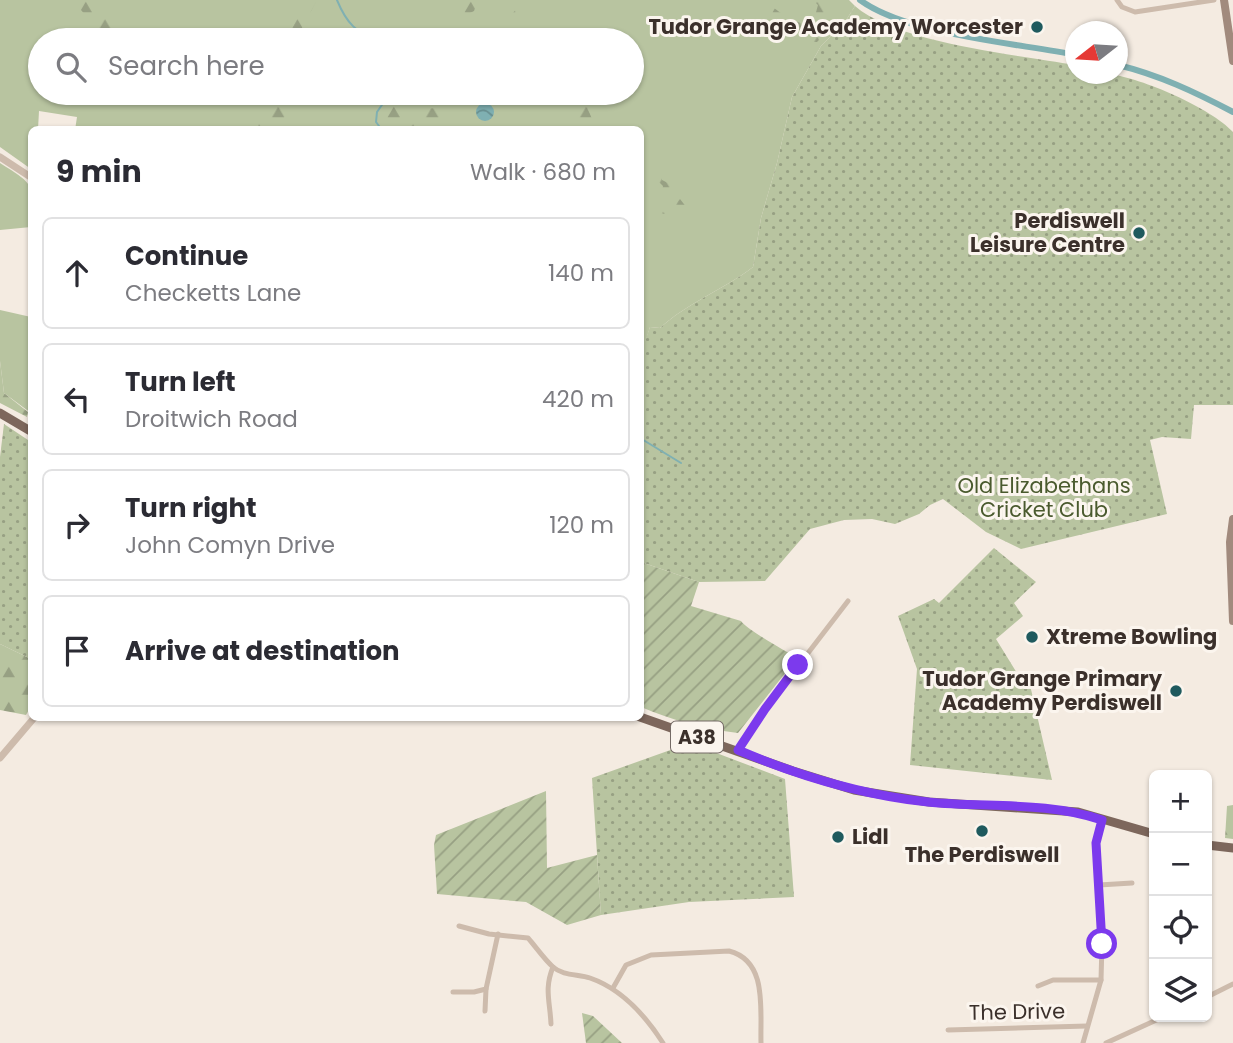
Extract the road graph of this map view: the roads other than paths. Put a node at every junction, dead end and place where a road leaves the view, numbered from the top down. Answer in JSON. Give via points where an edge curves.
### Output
{"nodes":[{"id":1,"x":1117,"y":0,"type":"edge"},
{"id":2,"x":1214,"y":0,"type":"edge"},
{"id":3,"x":1224,"y":0,"type":"edge"},
{"id":4,"x":1233,"y":61,"type":"edge"},
{"id":5,"x":0,"y":156,"type":"edge"},
{"id":6,"x":28,"y":175,"type":"edge"},
{"id":7,"x":0,"y":413,"type":"edge"},
{"id":8,"x":28,"y":430,"type":"edge"},
{"id":9,"x":1233,"y":519,"type":"edge"},
{"id":10,"x":1232,"y":577,"type":"edge"},
{"id":11,"x":848,"y":600,"type":"dead end"},
{"id":12,"x":1233,"y":621,"type":"edge"},
{"id":13,"x":644,"y":718,"type":"edge"},
{"id":14,"x":31,"y":721,"type":"edge"},
{"id":15,"x":738,"y":750,"type":"junction"},
{"id":16,"x":0,"y":758,"type":"edge"},
{"id":17,"x":1102,"y":820,"type":"junction"},
{"id":18,"x":1150,"y":833,"type":"edge"},
{"id":19,"x":1212,"y":846,"type":"edge"},
{"id":20,"x":1233,"y":848,"type":"edge"},
{"id":21,"x":1132,"y":883,"type":"dead end"},
{"id":22,"x":1099,"y":885,"type":"junction"},
{"id":23,"x":459,"y":926,"type":"dead end"},
{"id":24,"x":498,"y":934,"type":"junction"},
{"id":25,"x":554,"y":967,"type":"junction"},
{"id":26,"x":1101,"y":980,"type":"junction"},
{"id":27,"x":1233,"y":984,"type":"edge"},
{"id":28,"x":1038,"y":986,"type":"dead end"},
{"id":29,"x":613,"y":988,"type":"junction"},
{"id":30,"x":486,"y":989,"type":"junction"},
{"id":31,"x":453,"y":992,"type":"dead end"},
{"id":32,"x":1212,"y":994,"type":"edge"},
{"id":33,"x":485,"y":1011,"type":"dead end"},
{"id":34,"x":543,"y":1018,"type":"dead end"},
{"id":35,"x":1152,"y":1022,"type":"edge"},
{"id":36,"x":1087,"y":1026,"type":"junction"},
{"id":37,"x":948,"y":1030,"type":"dead end"},
{"id":38,"x":663,"y":1043,"type":"edge"},
{"id":39,"x":761,"y":1043,"type":"edge"},
{"id":40,"x":1083,"y":1043,"type":"edge"},
{"id":41,"x":1106,"y":1043,"type":"edge"}],
"edges":[{"from":1,"to":2,"type":"street","via":[[1135,12]]},
{"from":3,"to":4,"type":"main road"},
{"from":5,"to":6,"type":"street"},
{"from":7,"to":8,"type":"main road"},
{"from":9,"to":10,"type":"main road"},
{"from":10,"to":12,"type":"main road"},
{"from":11,"to":15,"type":"street"},
{"from":13,"to":15,"type":"main road","number":"A38"},
{"from":14,"to":16,"type":"street"},
{"from":15,"to":17,"type":"main road","number":"A38","via":[[831,783],[889,797],[1078,812]]},
{"from":17,"to":18,"type":"main road","number":"A38"},
{"from":17,"to":22,"type":"street","via":[[1096,843]]},
{"from":19,"to":20,"type":"main road"},
{"from":21,"to":22,"type":"street"},
{"from":22,"to":26,"type":"street"},
{"from":23,"to":24,"type":"street"},
{"from":24,"to":25,"type":"street","via":[[528,938]]},
{"from":24,"to":30,"type":"street"},
{"from":25,"to":29,"type":"street"},
{"from":25,"to":34,"type":"street","via":[[547,993],[550,1021]]},
{"from":26,"to":28,"type":"street","via":[[1053,980]]},
{"from":26,"to":36,"type":"street"},
{"from":27,"to":32,"type":"street"},
{"from":29,"to":38,"type":"street","via":[[650,1023]]},
{"from":29,"to":39,"type":"street","via":[[626,965],[651,955],[740,954],[754,967],[759,987]]},
{"from":30,"to":31,"type":"street"},
{"from":30,"to":33,"type":"street"},
{"from":35,"to":41,"type":"street"},
{"from":36,"to":37,"type":"street","name":"The Drive"},
{"from":36,"to":40,"type":"street"}]}
